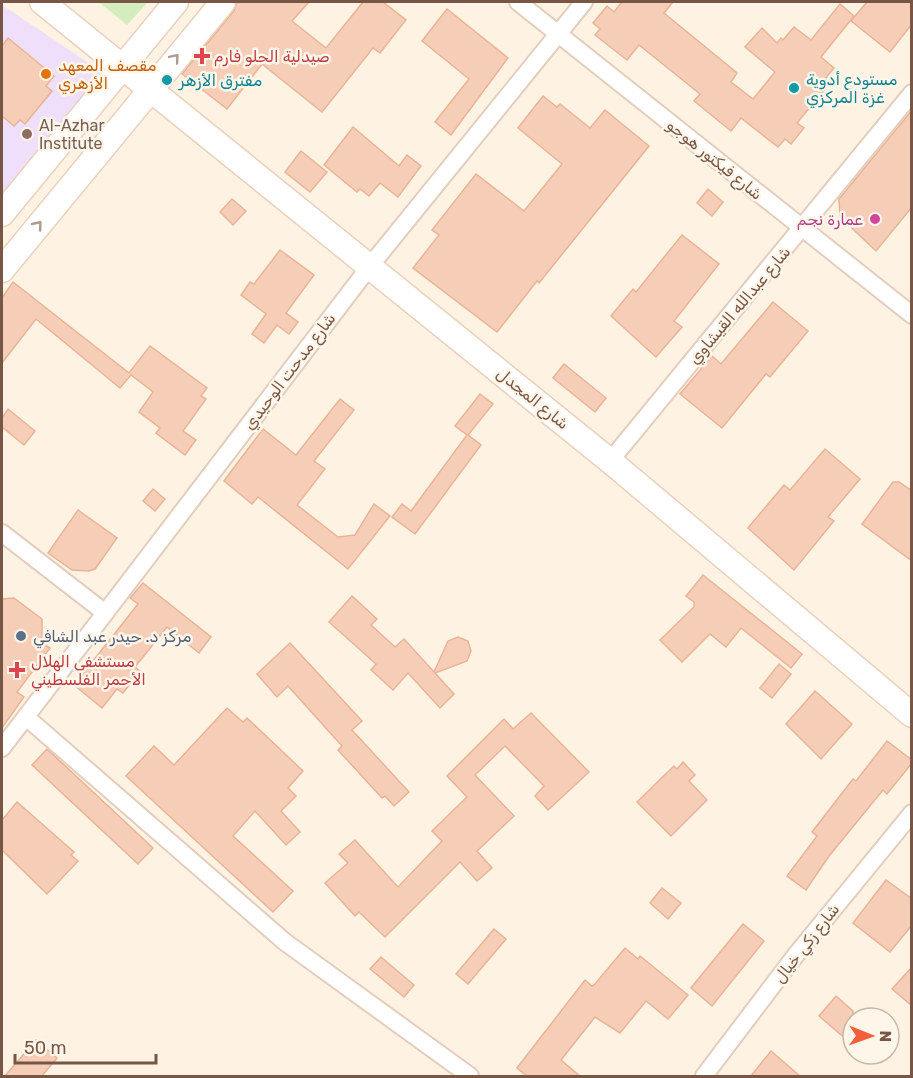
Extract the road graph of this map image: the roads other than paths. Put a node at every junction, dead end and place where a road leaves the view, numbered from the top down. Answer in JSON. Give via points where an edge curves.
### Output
{"nodes":[{"id":1,"x":42,"y":2,"type":"edge"},
{"id":2,"x":176,"y":2,"type":"edge"},
{"id":3,"x":222,"y":2,"type":"edge"},
{"id":4,"x":518,"y":2,"type":"edge"},
{"id":5,"x":584,"y":2,"type":"edge"},
{"id":6,"x":559,"y":34,"type":"junction"},
{"id":7,"x":121,"y":66,"type":"junction"},
{"id":8,"x":148,"y":89,"type":"junction"},
{"id":9,"x":912,"y":93,"type":"edge"},
{"id":10,"x":2,"y":214,"type":"edge"},
{"id":11,"x":802,"y":229,"type":"junction"},
{"id":12,"x":370,"y":266,"type":"junction"},
{"id":13,"x":2,"y":270,"type":"edge"},
{"id":14,"x":912,"y":315,"type":"edge"},
{"id":15,"x":610,"y":461,"type":"junction"},
{"id":16,"x":2,"y":533,"type":"edge"},
{"id":17,"x":104,"y":612,"type":"junction"},
{"id":18,"x":912,"y":715,"type":"edge"},
{"id":19,"x":26,"y":717,"type":"junction"},
{"id":20,"x":2,"y":748,"type":"edge"},
{"id":21,"x":912,"y":813,"type":"edge"},
{"id":22,"x":470,"y":1077,"type":"edge"},
{"id":23,"x":704,"y":1077,"type":"edge"}],
"edges":[{"from":1,"to":7,"type":"main road","name":"شارع المجدل"},
{"from":2,"to":7,"type":"main road"},
{"from":8,"to":3,"type":"main road","one_way":true},
{"from":4,"to":6,"type":"street","name":"شارع فيكتور هوجو"},
{"from":5,"to":6,"type":"street","name":"شارع مدحت الوحيدي"},
{"from":6,"to":11,"type":"street","name":"شارع فيكتور هوجو"},
{"from":6,"to":12,"type":"street","name":"شارع مدحت الوحيدي"},
{"from":7,"to":8,"type":"main road","name":"شارع المجدل"},
{"from":7,"to":10,"type":"main road"},
{"from":8,"to":12,"type":"main road","name":"شارع المجدل"},
{"from":13,"to":8,"type":"main road","one_way":true},
{"from":9,"to":11,"type":"street","name":"شارع عبدالله القيشاوي"},
{"from":11,"to":14,"type":"street","name":"شارع فيكتور هوجو"},
{"from":11,"to":15,"type":"street","name":"شارع عبدالله القيشاوي"},
{"from":12,"to":15,"type":"main road","name":"شارع المجدل"},
{"from":12,"to":17,"type":"street","name":"شارع مدحت الوحيدي"},
{"from":15,"to":18,"type":"main road","name":"شارع المجدل"},
{"from":16,"to":17,"type":"street"},
{"from":17,"to":19,"type":"street","name":"شارع مدحت الوحيدي"},
{"from":19,"to":20,"type":"street","name":"شارع مدحت الوحيدي"},
{"from":19,"to":22,"type":"street","via":[[285,942]]},
{"from":21,"to":23,"type":"street","name":"شارع زكي خيال","via":[[795,956]]}]}
